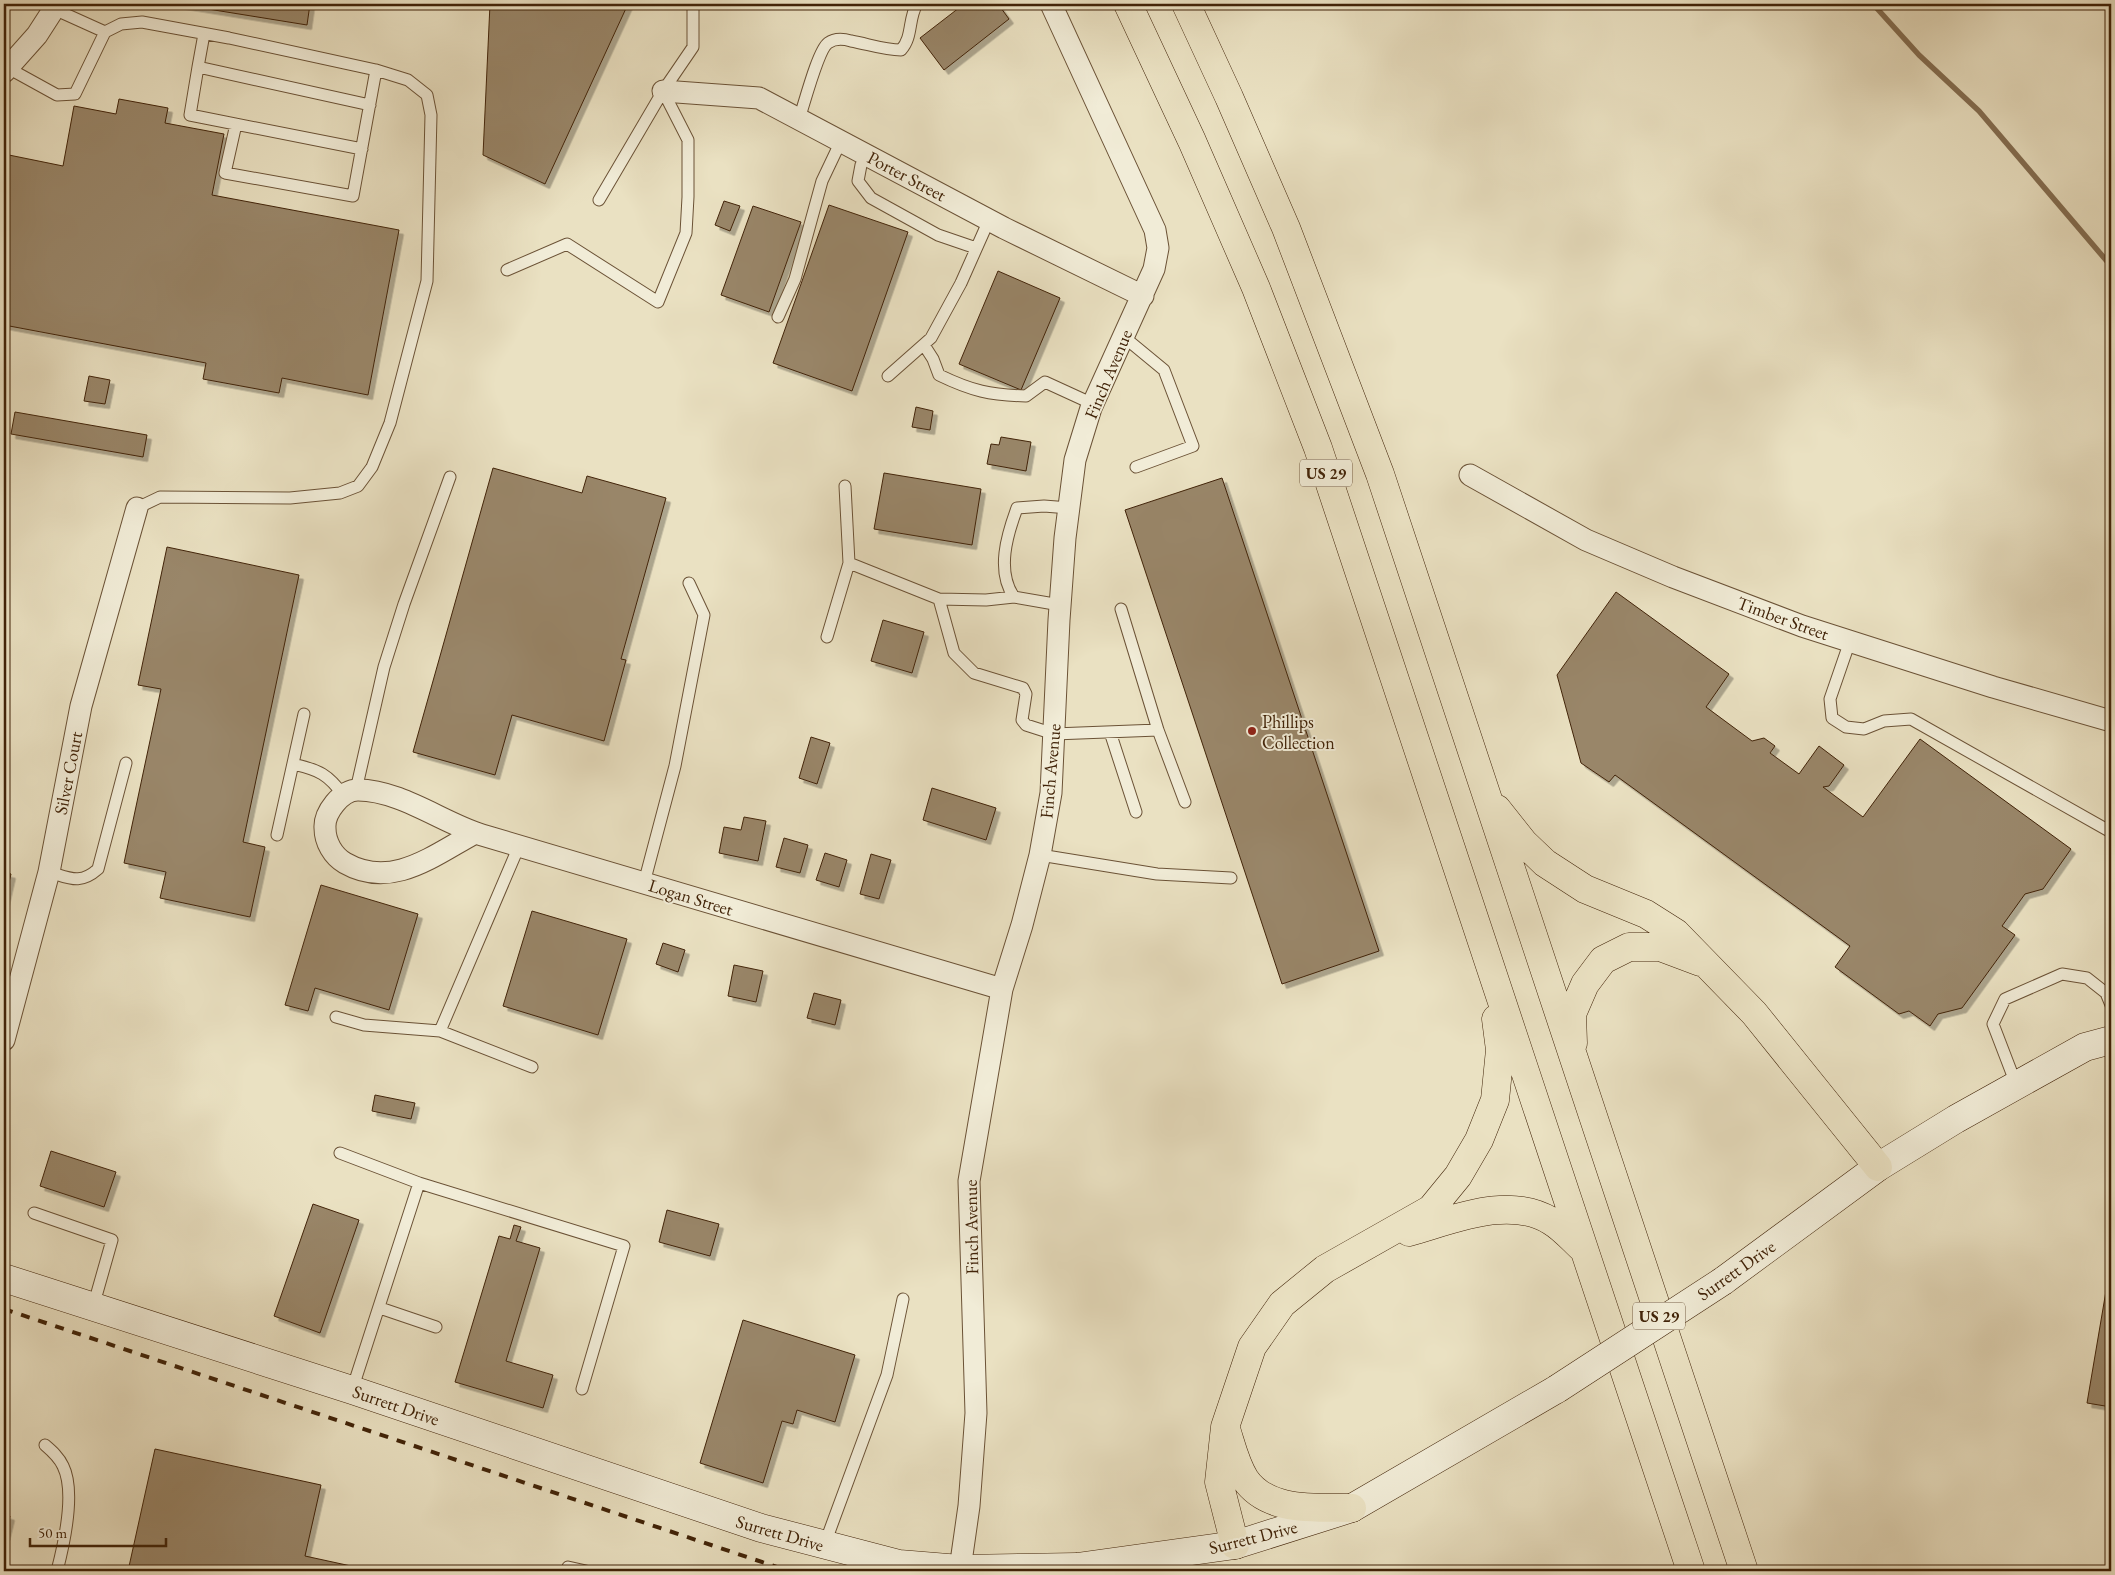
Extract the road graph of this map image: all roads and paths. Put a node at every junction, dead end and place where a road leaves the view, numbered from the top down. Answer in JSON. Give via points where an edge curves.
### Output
{"nodes":[{"id":1,"x":693,"y":4,"type":"edge"},
{"id":2,"x":916,"y":4,"type":"edge"},
{"id":3,"x":1050,"y":4,"type":"edge"},
{"id":4,"x":1128,"y":4,"type":"edge"},
{"id":5,"x":1186,"y":4,"type":"edge"},
{"id":6,"x":55,"y":7,"type":"edge"},
{"id":7,"x":105,"y":32,"type":"junction"},
{"id":8,"x":204,"y":34,"type":"junction"},
{"id":9,"x":198,"y":67,"type":"junction"},
{"id":10,"x":6,"y":70,"type":"edge"},
{"id":11,"x":376,"y":70,"type":"junction"},
{"id":12,"x":663,"y":91,"type":"junction"},
{"id":13,"x":370,"y":105,"type":"junction"},
{"id":14,"x":799,"y":119,"type":"junction"},
{"id":15,"x":236,"y":124,"type":"junction"},
{"id":16,"x":841,"y":141,"type":"junction"},
{"id":17,"x":362,"y":149,"type":"junction"},
{"id":18,"x":867,"y":155,"type":"junction"},
{"id":19,"x":599,"y":200,"type":"dead end"},
{"id":20,"x":989,"y":220,"type":"junction"},
{"id":21,"x":976,"y":248,"type":"junction"},
{"id":22,"x":507,"y":270,"type":"dead end"},
{"id":23,"x":1143,"y":296,"type":"junction"},
{"id":24,"x":778,"y":317,"type":"dead end"},
{"id":25,"x":1124,"y":337,"type":"junction"},
{"id":26,"x":924,"y":345,"type":"junction"},
{"id":27,"x":888,"y":376,"type":"dead end"},
{"id":28,"x":1094,"y":404,"type":"junction"},
{"id":29,"x":1136,"y":467,"type":"dead end"},
{"id":30,"x":1470,"y":475,"type":"dead end"},
{"id":31,"x":450,"y":477,"type":"dead end"},
{"id":32,"x":845,"y":486,"type":"dead end"},
{"id":33,"x":136,"y":508,"type":"joint"},
{"id":34,"x":1069,"y":508,"type":"junction"},
{"id":35,"x":849,"y":563,"type":"junction"},
{"id":36,"x":689,"y":583,"type":"dead end"},
{"id":37,"x":1014,"y":597,"type":"junction"},
{"id":38,"x":939,"y":599,"type":"junction"},
{"id":39,"x":1060,"y":605,"type":"junction"},
{"id":40,"x":1121,"y":609,"type":"dead end"},
{"id":41,"x":827,"y":637,"type":"dead end"},
{"id":42,"x":1850,"y":641,"type":"junction"},
{"id":43,"x":304,"y":714,"type":"dead end"},
{"id":44,"x":2111,"y":721,"type":"edge"},
{"id":45,"x":1158,"y":730,"type":"junction"},
{"id":46,"x":1110,"y":732,"type":"junction"},
{"id":47,"x":1054,"y":734,"type":"junction"},
{"id":48,"x":126,"y":763,"type":"dead end"},
{"id":49,"x":293,"y":764,"type":"junction"},
{"id":50,"x":350,"y":793,"type":"junction"},
{"id":51,"x":1486,"y":795,"type":"junction"},
{"id":52,"x":1185,"y":802,"type":"dead end"},
{"id":53,"x":1136,"y":812,"type":"dead end"},
{"id":54,"x":2111,"y":832,"type":"edge"},
{"id":55,"x":475,"y":833,"type":"junction"},
{"id":56,"x":277,"y":835,"type":"dead end"},
{"id":57,"x":519,"y":846,"type":"junction"},
{"id":58,"x":1040,"y":855,"type":"junction"},
{"id":59,"x":49,"y":872,"type":"junction"},
{"id":60,"x":1231,"y":878,"type":"dead end"},
{"id":61,"x":644,"y":883,"type":"junction"},
{"id":62,"x":1487,"y":956,"type":"junction"},
{"id":63,"x":1709,"y":966,"type":"junction"},
{"id":64,"x":1002,"y":989,"type":"junction"},
{"id":65,"x":2111,"y":1005,"type":"edge"},
{"id":66,"x":336,"y":1017,"type":"dead end"},
{"id":67,"x":440,"y":1031,"type":"junction"},
{"id":68,"x":4,"y":1040,"type":"edge"},
{"id":69,"x":2111,"y":1040,"type":"edge"},
{"id":70,"x":1573,"y":1061,"type":"junction"},
{"id":71,"x":532,"y":1067,"type":"dead end"},
{"id":72,"x":2016,"y":1084,"type":"junction"},
{"id":73,"x":340,"y":1153,"type":"dead end"},
{"id":74,"x":1878,"y":1167,"type":"junction"},
{"id":75,"x":420,"y":1183,"type":"junction"},
{"id":76,"x":34,"y":1213,"type":"dead end"},
{"id":77,"x":1374,"y":1242,"type":"junction"},
{"id":78,"x":1584,"y":1250,"type":"junction"},
{"id":79,"x":4,"y":1278,"type":"edge"},
{"id":80,"x":903,"y":1299,"type":"dead end"},
{"id":81,"x":93,"y":1307,"type":"junction"},
{"id":82,"x":380,"y":1308,"type":"junction"},
{"id":83,"x":436,"y":1327,"type":"dead end"},
{"id":84,"x":582,"y":1389,"type":"dead end"},
{"id":85,"x":352,"y":1390,"type":"junction"},
{"id":86,"x":1225,"y":1427,"type":"junction"},
{"id":87,"x":45,"y":1445,"type":"dead end"},
{"id":88,"x":1352,"y":1508,"type":"junction"},
{"id":89,"x":1235,"y":1545,"type":"junction"},
{"id":90,"x":824,"y":1546,"type":"junction"},
{"id":91,"x":1186,"y":1562,"type":"edge"},
{"id":92,"x":568,"y":1567,"type":"dead end"},
{"id":93,"x":1077,"y":1569,"type":"edge"},
{"id":94,"x":960,"y":1570,"type":"edge"},
{"id":95,"x":57,"y":1571,"type":"edge"},
{"id":96,"x":586,"y":1571,"type":"edge"},
{"id":97,"x":1691,"y":1571,"type":"edge"},
{"id":98,"x":1744,"y":1571,"type":"edge"}],
"edges":[{"from":1,"to":12,"type":"lane","via":[[693,46]]},
{"from":2,"to":14,"type":"lane","via":[[907,43],[901,50],[849,40],[835,39],[827,44],[820,54]]},
{"from":3,"to":23,"type":"street","name":"Finch Avenue","via":[[1155,230],[1158,248]]},
{"from":4,"to":62,"type":"highway","number":"US 29","via":[[1256,288],[1318,448]]},
{"from":5,"to":51,"type":"highway","number":"US 29","via":[[1286,228],[1380,474]]},
{"from":6,"to":7,"type":"lane"},
{"from":6,"to":10,"type":"street","via":[[37,35]]},
{"from":7,"to":8,"type":"lane","via":[[121,24],[142,22]]},
{"from":7,"to":10,"type":"lane","via":[[74,94],[56,95]]},
{"from":8,"to":9,"type":"lane"},
{"from":8,"to":11,"type":"lane"},
{"from":9,"to":13,"type":"lane"},
{"from":9,"to":15,"type":"lane","via":[[190,115]]},
{"from":11,"to":13,"type":"lane"},
{"from":11,"to":33,"type":"lane","via":[[408,80],[427,95],[432,115],[432,144],[427,281],[390,423],[372,467],[358,486],[340,493],[290,498],[160,497]]},
{"from":12,"to":14,"type":"street","name":"Porter Street","via":[[759,98]]},
{"from":12,"to":19,"type":"lane"},
{"from":12,"to":22,"type":"lane","via":[[688,140],[688,197],[686,233],[658,302],[567,244]]},
{"from":13,"to":17,"type":"lane"},
{"from":14,"to":16,"type":"street","name":"Porter Street"},
{"from":15,"to":17,"type":"lane"},
{"from":15,"to":17,"type":"lane","via":[[225,173],[354,196]]},
{"from":16,"to":18,"type":"street","name":"Porter Street"},
{"from":16,"to":24,"type":"lane","via":[[822,181],[795,279]]},
{"from":18,"to":20,"type":"street","name":"Porter Street"},
{"from":18,"to":21,"type":"lane","via":[[861,164],[858,181],[870,198],[938,235]]},
{"from":20,"to":21,"type":"lane"},
{"from":20,"to":23,"type":"street","name":"Porter Street"},
{"from":21,"to":26,"type":"lane","via":[[931,338]]},
{"from":23,"to":25,"type":"street","name":"Finch Avenue"},
{"from":25,"to":28,"type":"street","name":"Finch Avenue"},
{"from":25,"to":29,"type":"lane","via":[[1164,370],[1193,446]]},
{"from":26,"to":27,"type":"lane"},
{"from":26,"to":28,"type":"lane","via":[[934,359],[939,375],[967,388],[990,394],[1026,396],[1045,382]]},
{"from":28,"to":34,"type":"street","name":"Finch Avenue","via":[[1075,460]]},
{"from":30,"to":42,"type":"street","name":"Timber Street","via":[[1586,540],[1673,577]]},
{"from":31,"to":50,"type":"lane","via":[[384,667]]},
{"from":32,"to":35,"type":"lane"},
{"from":33,"to":59,"type":"street","name":"Silver Court","via":[[81,706]]},
{"from":34,"to":37,"type":"lane","via":[[1017,508],[1008,532],[1004,563],[1008,588]]},
{"from":34,"to":39,"type":"street","name":"Finch Avenue"},
{"from":35,"to":38,"type":"lane"},
{"from":35,"to":41,"type":"lane"},
{"from":36,"to":61,"type":"lane","via":[[704,615],[675,766]]},
{"from":37,"to":38,"type":"lane"},
{"from":37,"to":39,"type":"lane"},
{"from":38,"to":47,"type":"lane","via":[[954,653],[974,673],[1023,688],[1026,694],[1022,720],[1026,725]]},
{"from":39,"to":47,"type":"street","name":"Finch Avenue"},
{"from":40,"to":45,"type":"lane"},
{"from":42,"to":44,"type":"street","name":"Timber Street"},
{"from":42,"to":54,"type":"lane","via":[[1830,699],[1832,718],[1846,727],[1864,729],[1884,721],[1911,719]]},
{"from":43,"to":49,"type":"lane"},
{"from":45,"to":46,"type":"lane"},
{"from":45,"to":52,"type":"lane"},
{"from":46,"to":47,"type":"lane"},
{"from":46,"to":53,"type":"lane"},
{"from":47,"to":58,"type":"street","name":"Finch Avenue","via":[[1051,793]]},
{"from":48,"to":59,"type":"lane","via":[[98,869],[80,880]]},
{"from":49,"to":50,"type":"lane","via":[[312,768],[330,777]]},
{"from":49,"to":56,"type":"lane"},
{"from":50,"to":55,"type":"street","name":"Logan Street","via":[[384,794]]},
{"from":50,"to":55,"type":"street","via":[[327,814],[324,826],[327,842],[340,860],[365,872],[385,874],[408,869]]},
{"from":51,"to":63,"type":"highway","via":[[1524,843],[1545,863],[1585,888],[1676,933]]},
{"from":51,"to":70,"type":"highway","number":"US 29"},
{"from":55,"to":57,"type":"street","name":"Logan Street"},
{"from":57,"to":61,"type":"street","name":"Logan Street"},
{"from":57,"to":67,"type":"lane"},
{"from":58,"to":60,"type":"lane","via":[[1157,874]]},
{"from":58,"to":64,"type":"street","name":"Finch Avenue"},
{"from":59,"to":68,"type":"street","name":"Silver Court"},
{"from":61,"to":64,"type":"street","name":"Logan Street"},
{"from":62,"to":77,"type":"highway","via":[[1500,1050],[1495,1100],[1479,1140],[1458,1176],[1431,1209]]},
{"from":62,"to":78,"type":"highway","number":"US 29"},
{"from":63,"to":70,"type":"highway","via":[[1660,947],[1629,948],[1603,960],[1585,984],[1572,1014]]},
{"from":63,"to":74,"type":"highway","via":[[1754,1012]]},
{"from":64,"to":94,"type":"street","name":"Finch Avenue","via":[[969,1182],[976,1413]]},
{"from":65,"to":72,"type":"lane","via":[[2106,993],[2088,978],[2062,974],[2005,1000],[1993,1024]]},
{"from":66,"to":67,"type":"lane","via":[[364,1025]]},
{"from":67,"to":71,"type":"lane"},
{"from":69,"to":72,"type":"street","name":"Surrett Drive","via":[[2085,1047]]},
{"from":70,"to":98,"type":"highway","number":"US 29"},
{"from":72,"to":74,"type":"street","name":"Surrett Drive"},
{"from":73,"to":75,"type":"lane"},
{"from":74,"to":88,"type":"street","name":"Surrett Drive","bridge":true,"via":[[1723,1281],[1557,1389]]},
{"from":75,"to":82,"type":"lane"},
{"from":75,"to":84,"type":"lane","via":[[624,1246]]},
{"from":76,"to":81,"type":"lane","via":[[112,1240]]},
{"from":77,"to":78,"type":"highway","via":[[1489,1210],[1526,1211],[1551,1221]]},
{"from":77,"to":86,"type":"highway","via":[[1325,1269],[1282,1304],[1252,1347]]},
{"from":78,"to":97,"type":"highway","number":"US 29"},
{"from":79,"to":81,"type":"street","name":"Surrett Drive"},
{"from":80,"to":90,"type":"lane","via":[[887,1375]]},
{"from":81,"to":85,"type":"street","name":"Surrett Drive"},
{"from":82,"to":83,"type":"lane"},
{"from":82,"to":85,"type":"lane"},
{"from":85,"to":90,"type":"street","name":"Surrett Drive","via":[[674,1500]]},
{"from":86,"to":88,"type":"highway","via":[[1244,1477],[1260,1494],[1283,1504]]},
{"from":86,"to":89,"type":"highway","via":[[1218,1482]]},
{"from":87,"to":95,"type":"lane","via":[[64,1467],[67,1485],[68,1522]]},
{"from":88,"to":89,"type":"street","name":"Surrett Drive"},
{"from":89,"to":91,"type":"street","name":"Surrett Drive"},
{"from":90,"to":94,"type":"street","name":"Surrett Drive","via":[[899,1564]]},
{"from":91,"to":93,"type":"street","name":"Surrett Drive"},
{"from":92,"to":96,"type":"lane"},
{"from":93,"to":94,"type":"street","name":"Surrett Drive"}]}
